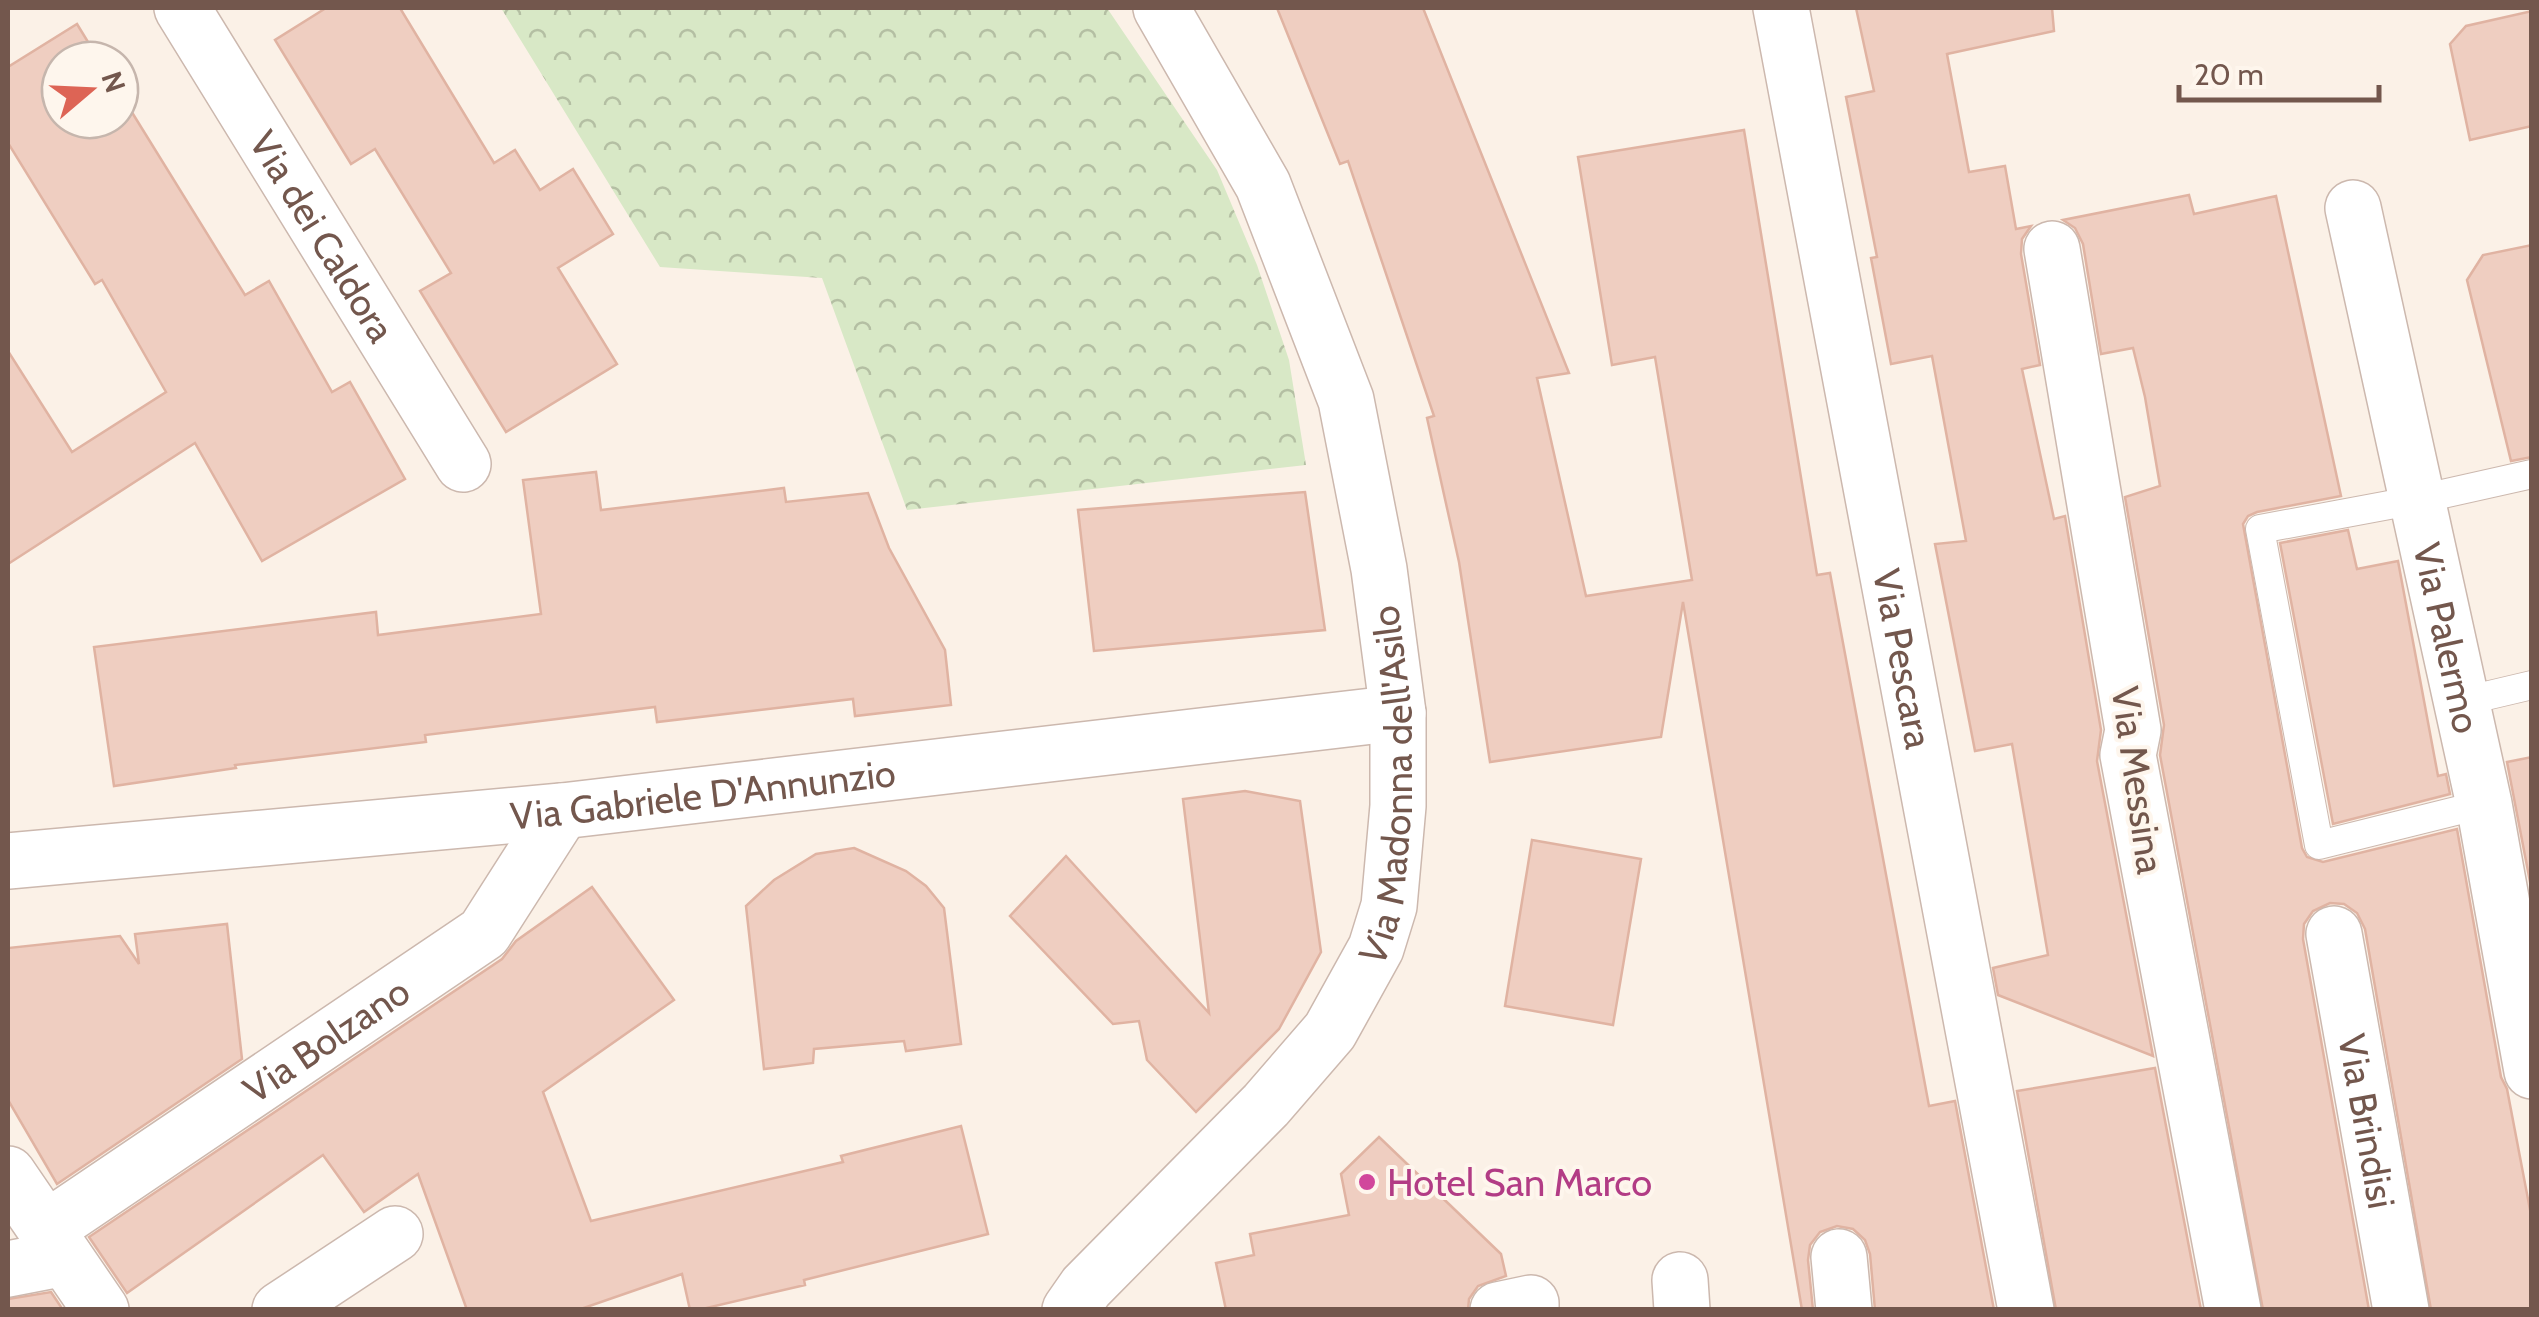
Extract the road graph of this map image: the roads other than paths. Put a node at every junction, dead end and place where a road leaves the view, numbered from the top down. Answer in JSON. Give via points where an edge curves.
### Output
{"nodes":[{"id":1,"x":182,"y":8,"type":"edge"},
{"id":2,"x":1161,"y":8,"type":"edge"},
{"id":3,"x":1781,"y":8,"type":"edge"},
{"id":4,"x":2353,"y":208,"type":"dead end"},
{"id":5,"x":2052,"y":249,"type":"dead end"},
{"id":6,"x":464,"y":464,"type":"dead end"},
{"id":7,"x":2532,"y":474,"type":"edge"},
{"id":8,"x":2416,"y":500,"type":"junction"},
{"id":9,"x":2532,"y":685,"type":"edge"},
{"id":10,"x":2460,"y":702,"type":"junction"},
{"id":11,"x":1398,"y":712,"type":"junction"},
{"id":12,"x":2484,"y":804,"type":"junction"},
{"id":13,"x":562,"y":811,"type":"junction"},
{"id":14,"x":8,"y":861,"type":"edge"},
{"id":15,"x":2334,"y":934,"type":"dead end"},
{"id":16,"x":2532,"y":1071,"type":"edge"},
{"id":17,"x":8,"y":1174,"type":"edge"},
{"id":18,"x":395,"y":1234,"type":"dead end"},
{"id":19,"x":55,"y":1244,"type":"junction"},
{"id":20,"x":8,"y":1269,"type":"edge"},
{"id":21,"x":100,"y":1310,"type":"edge"},
{"id":22,"x":280,"y":1310,"type":"edge"},
{"id":23,"x":1070,"y":1310,"type":"edge"},
{"id":24,"x":1498,"y":1310,"type":"edge"},
{"id":25,"x":1531,"y":1310,"type":"edge"},
{"id":26,"x":2026,"y":1310,"type":"edge"},
{"id":27,"x":2233,"y":1310,"type":"edge"},
{"id":28,"x":2401,"y":1310,"type":"edge"}],
"edges":[{"from":1,"to":6,"type":"street","name":"Via dei Caldora"},
{"from":2,"to":11,"type":"street","name":"Via Madonna dell'Asilo","via":[[1263,185],[1346,400]]},
{"from":3,"to":26,"type":"street","name":"Via Pescara"},
{"from":4,"to":8,"type":"street","name":"Via Palermo"},
{"from":5,"to":27,"type":"street","name":"Via Messina","via":[[2133,730],[2128,755]]},
{"from":7,"to":8,"type":"lane"},
{"from":8,"to":10,"type":"street","name":"Via Palermo"},
{"from":8,"to":12,"type":"lane","via":[[2260,529],[2320,845]]},
{"from":9,"to":10,"type":"lane"},
{"from":10,"to":12,"type":"street","name":"Via Palermo"},
{"from":11,"to":13,"type":"street","name":"Via Gabriele D'Annunzio"},
{"from":11,"to":23,"type":"street","name":"Via Madonna dell'Asilo","via":[[1390,906],[1340,1015],[1266,1105]]},
{"from":12,"to":16,"type":"street","name":"Via Palermo"},
{"from":13,"to":14,"type":"street","name":"Via Gabriele D'Annunzio"},
{"from":13,"to":19,"type":"street","name":"Via Bolzano","via":[[484,933]]},
{"from":15,"to":28,"type":"street","name":"Via Brindisi"},
{"from":17,"to":19,"type":"street"},
{"from":18,"to":22,"type":"street"},
{"from":19,"to":20,"type":"street"},
{"from":19,"to":21,"type":"street"},
{"from":24,"to":25,"type":"street","via":[[1531,1303]]}]}
